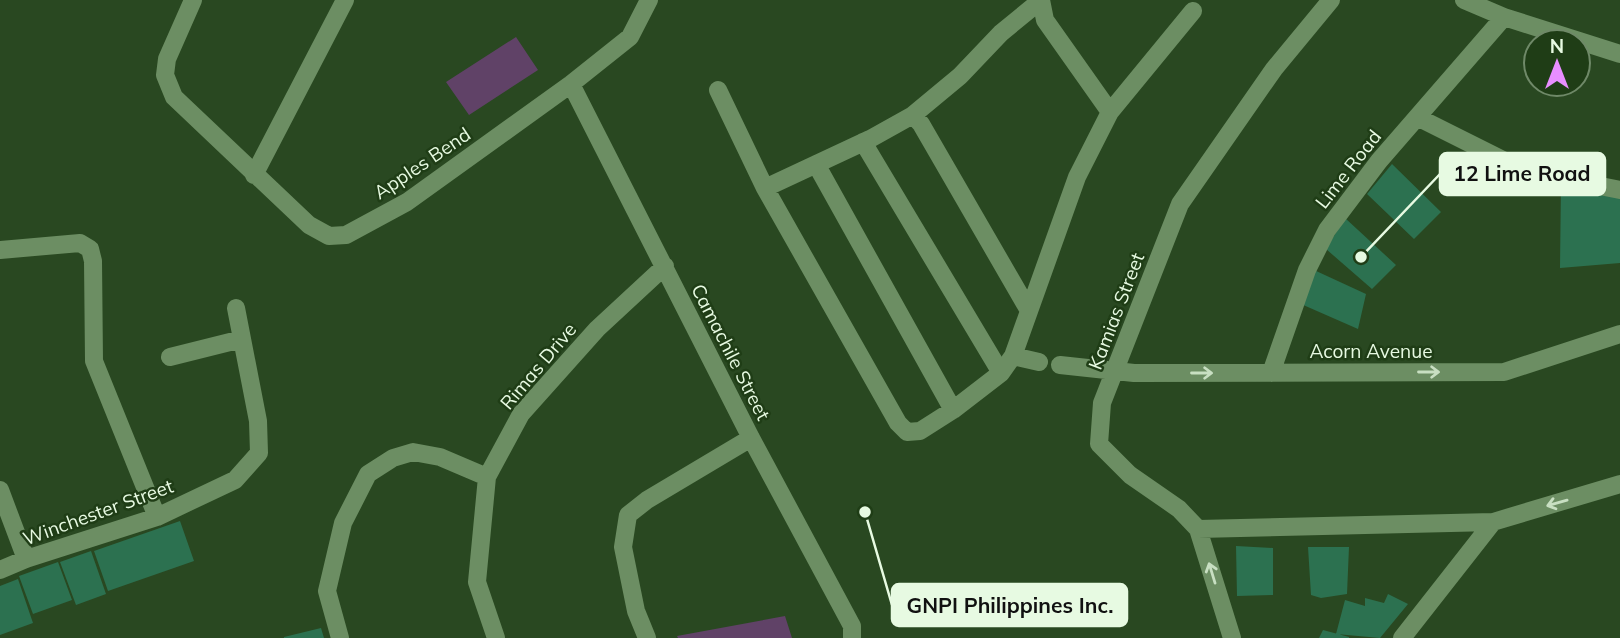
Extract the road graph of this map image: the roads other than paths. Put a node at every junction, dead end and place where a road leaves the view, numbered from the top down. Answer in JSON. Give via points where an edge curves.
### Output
{"nodes":[{"id":1,"x":193,"y":0,"type":"edge"},
{"id":2,"x":345,"y":0,"type":"edge"},
{"id":3,"x":649,"y":0,"type":"edge"},
{"id":4,"x":1331,"y":0,"type":"edge"},
{"id":5,"x":1464,"y":0,"type":"edge"},
{"id":6,"x":1040,"y":1,"type":"edge"},
{"id":7,"x":1194,"y":11,"type":"dead end"},
{"id":8,"x":1504,"y":18,"type":"junction"},
{"id":9,"x":1620,"y":54,"type":"edge"},
{"id":10,"x":571,"y":84,"type":"junction"},
{"id":11,"x":719,"y":90,"type":"dead end"},
{"id":12,"x":1110,"y":112,"type":"junction"},
{"id":13,"x":913,"y":115,"type":"junction"},
{"id":14,"x":1417,"y":117,"type":"junction"},
{"id":15,"x":863,"y":142,"type":"junction"},
{"id":16,"x":816,"y":164,"type":"junction"},
{"id":17,"x":254,"y":175,"type":"junction"},
{"id":18,"x":765,"y":188,"type":"junction"},
{"id":19,"x":1620,"y":190,"type":"edge"},
{"id":20,"x":0,"y":250,"type":"edge"},
{"id":21,"x":665,"y":266,"type":"junction"},
{"id":22,"x":236,"y":308,"type":"dead end"},
{"id":23,"x":1028,"y":309,"type":"junction"},
{"id":24,"x":1620,"y":334,"type":"edge"},
{"id":25,"x":242,"y":339,"type":"junction"},
{"id":26,"x":1013,"y":356,"type":"junction"},
{"id":27,"x":170,"y":357,"type":"dead end"},
{"id":28,"x":1039,"y":362,"type":"dead end"},
{"id":29,"x":1060,"y":365,"type":"dead end"},
{"id":30,"x":1116,"y":371,"type":"junction"},
{"id":31,"x":1000,"y":373,"type":"junction"},
{"id":32,"x":1271,"y":373,"type":"junction"},
{"id":33,"x":953,"y":410,"type":"junction"},
{"id":34,"x":751,"y":438,"type":"junction"},
{"id":35,"x":487,"y":477,"type":"junction"},
{"id":36,"x":1620,"y":484,"type":"edge"},
{"id":37,"x":0,"y":490,"type":"edge"},
{"id":38,"x":157,"y":517,"type":"junction"},
{"id":39,"x":1493,"y":522,"type":"junction"},
{"id":40,"x":1198,"y":529,"type":"junction"},
{"id":41,"x":26,"y":559,"type":"junction"},
{"id":42,"x":0,"y":570,"type":"edge"},
{"id":43,"x":340,"y":638,"type":"edge"},
{"id":44,"x":496,"y":638,"type":"edge"},
{"id":45,"x":647,"y":638,"type":"edge"},
{"id":46,"x":852,"y":638,"type":"edge"},
{"id":47,"x":1233,"y":638,"type":"edge"},
{"id":48,"x":1402,"y":638,"type":"edge"}],
"edges":[{"from":1,"to":17,"type":"street","name":"Apples Bend","via":[[167,59],[165,75],[174,97]]},
{"from":2,"to":17,"type":"street"},
{"from":3,"to":10,"type":"street","name":"Apples Bend","via":[[630,37]]},
{"from":4,"to":30,"type":"street","name":"Kamias Street","via":[[1274,69],[1180,204]]},
{"from":5,"to":8,"type":"street"},
{"from":6,"to":12,"type":"street","via":[[1045,20]]},
{"from":6,"to":13,"type":"street"},
{"from":7,"to":12,"type":"street"},
{"from":8,"to":9,"type":"street"},
{"from":8,"to":14,"type":"street","name":"Lime Road"},
{"from":10,"to":17,"type":"street","name":"Apples Bend","via":[[407,202],[346,235],[330,236],[309,225]]},
{"from":10,"to":21,"type":"street","name":"Camachile Street"},
{"from":11,"to":18,"type":"street"},
{"from":12,"to":23,"type":"street","via":[[1077,177]]},
{"from":13,"to":15,"type":"street"},
{"from":13,"to":23,"type":"street"},
{"from":14,"to":19,"type":"street","via":[[1525,171]]},
{"from":14,"to":32,"type":"street","name":"Lime Road","via":[[1327,230],[1307,270]]},
{"from":15,"to":16,"type":"street"},
{"from":15,"to":31,"type":"street"},
{"from":16,"to":18,"type":"street"},
{"from":16,"to":33,"type":"street"},
{"from":18,"to":33,"type":"street","via":[[898,423],[907,432],[920,431]]},
{"from":20,"to":38,"type":"street","via":[[80,243],[90,248],[94,361]]},
{"from":21,"to":34,"type":"street","name":"Camachile Street"},
{"from":21,"to":35,"type":"street","name":"Rimas Drive","via":[[597,329],[521,414]]},
{"from":22,"to":25,"type":"street","name":"Winchester Street"},
{"from":23,"to":26,"type":"street"},
{"from":32,"to":24,"type":"street","name":"Acorn Avenue","one_way":true,"via":[[1504,372]]},
{"from":25,"to":27,"type":"street"},
{"from":25,"to":38,"type":"street","name":"Winchester Street","via":[[258,421],[259,453],[235,481]]},
{"from":26,"to":28,"type":"street"},
{"from":26,"to":31,"type":"street"},
{"from":29,"to":30,"type":"street","name":"Acorn Avenue"},
{"from":30,"to":32,"type":"street","name":"Acorn Avenue","one_way":true},
{"from":30,"to":40,"type":"street","name":"Kamias Street","via":[[1102,403],[1099,444]]},
{"from":31,"to":33,"type":"street"},
{"from":34,"to":45,"type":"street","via":[[628,515],[623,547],[636,611]]},
{"from":34,"to":46,"type":"street","name":"Camachile Street","via":[[852,626]]},
{"from":35,"to":43,"type":"street","via":[[440,457],[414,452],[393,458],[368,474],[343,523],[327,591]]},
{"from":35,"to":44,"type":"street","name":"Rimas Drive","via":[[477,582]]},
{"from":36,"to":39,"type":"street","one_way":true},
{"from":37,"to":41,"type":"street"},
{"from":38,"to":41,"type":"street","name":"Winchester Street"},
{"from":39,"to":40,"type":"street"},
{"from":39,"to":48,"type":"street"},
{"from":47,"to":40,"type":"street","name":"Kamias Street","one_way":true},
{"from":41,"to":42,"type":"street","name":"Winchester Street"}]}
